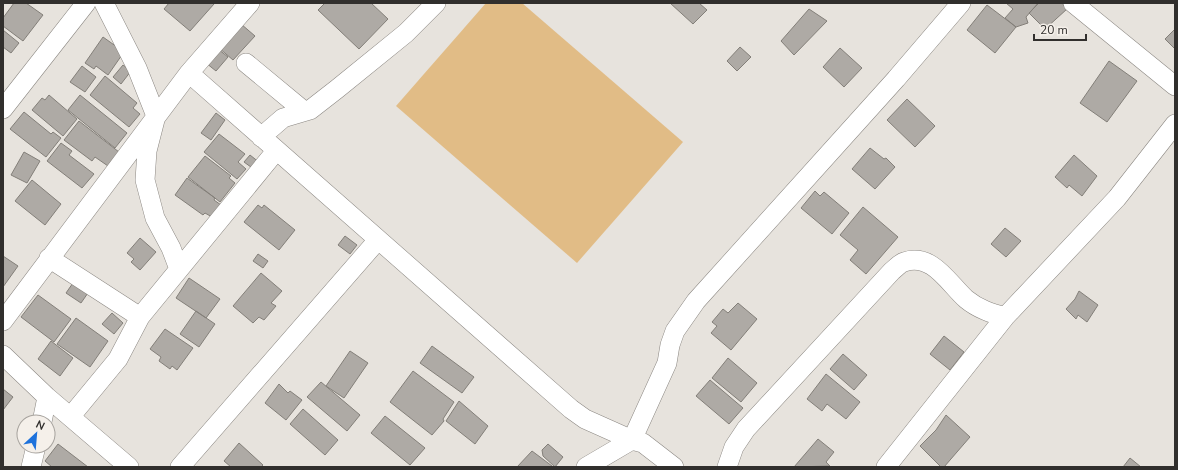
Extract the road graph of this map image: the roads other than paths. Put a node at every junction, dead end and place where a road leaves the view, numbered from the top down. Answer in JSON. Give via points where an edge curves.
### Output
{"nodes":[{"id":1,"x":86,"y":3,"type":"edge"},
{"id":2,"x":104,"y":3,"type":"edge"},
{"id":3,"x":250,"y":3,"type":"edge"},
{"id":4,"x":436,"y":3,"type":"edge"},
{"id":5,"x":961,"y":3,"type":"edge"},
{"id":6,"x":1073,"y":3,"type":"edge"},
{"id":7,"x":246,"y":63,"type":"dead end"},
{"id":8,"x":189,"y":73,"type":"junction"},
{"id":9,"x":1175,"y":86,"type":"edge"},
{"id":10,"x":3,"y":109,"type":"edge"},
{"id":11,"x":304,"y":111,"type":"junction"},
{"id":12,"x":156,"y":116,"type":"junction"},
{"id":13,"x":1175,"y":124,"type":"edge"},
{"id":14,"x":261,"y":137,"type":"junction"},
{"id":15,"x":276,"y":151,"type":"junction"},
{"id":16,"x":377,"y":241,"type":"junction"},
{"id":17,"x":49,"y":258,"type":"junction"},
{"id":18,"x":179,"y":269,"type":"junction"},
{"id":19,"x":140,"y":317,"type":"junction"},
{"id":20,"x":1005,"y":317,"type":"junction"},
{"id":21,"x":3,"y":321,"type":"edge"},
{"id":22,"x":3,"y":355,"type":"edge"},
{"id":23,"x":47,"y":396,"type":"junction"},
{"id":24,"x":44,"y":414,"type":"edge"},
{"id":25,"x":71,"y":416,"type":"junction"},
{"id":26,"x":632,"y":440,"type":"junction"},
{"id":27,"x":34,"y":454,"type":"edge"},
{"id":28,"x":31,"y":467,"type":"edge"},
{"id":29,"x":129,"y":467,"type":"edge"},
{"id":30,"x":180,"y":467,"type":"edge"},
{"id":31,"x":586,"y":467,"type":"edge"},
{"id":32,"x":674,"y":467,"type":"edge"},
{"id":33,"x":727,"y":467,"type":"edge"},
{"id":34,"x":886,"y":467,"type":"edge"}],
"edges":[{"from":1,"to":10,"type":"street"},
{"from":2,"to":12,"type":"street","via":[[137,68]]},
{"from":3,"to":8,"type":"street"},
{"from":4,"to":11,"type":"street","via":[[406,33],[310,110]]},
{"from":5,"to":26,"type":"street","via":[[891,85],[696,301],[675,331],[667,363]]},
{"from":6,"to":9,"type":"street"},
{"from":7,"to":11,"type":"street"},
{"from":8,"to":12,"type":"street"},
{"from":8,"to":14,"type":"street"},
{"from":11,"to":14,"type":"street","via":[[283,118]]},
{"from":12,"to":17,"type":"street"},
{"from":12,"to":18,"type":"street","via":[[147,151],[145,180],[155,218]]},
{"from":13,"to":20,"type":"street","via":[[1117,198]]},
{"from":14,"to":15,"type":"street"},
{"from":15,"to":16,"type":"street"},
{"from":15,"to":18,"type":"street"},
{"from":16,"to":26,"type":"street","via":[[571,409],[585,419]]},
{"from":16,"to":30,"type":"street"},
{"from":17,"to":19,"type":"street"},
{"from":17,"to":21,"type":"street"},
{"from":18,"to":19,"type":"street"},
{"from":19,"to":25,"type":"street","via":[[118,359]]},
{"from":20,"to":33,"type":"street","via":[[983,311],[966,299],[936,267],[918,260],[903,262],[746,429],[734,447]]},
{"from":20,"to":34,"type":"street"},
{"from":22,"to":23,"type":"street"},
{"from":23,"to":24,"type":"street"},
{"from":23,"to":25,"type":"street"},
{"from":25,"to":29,"type":"street"},
{"from":26,"to":31,"type":"street"},
{"from":26,"to":32,"type":"street","via":[[643,443]]},
{"from":27,"to":28,"type":"street"}]}
